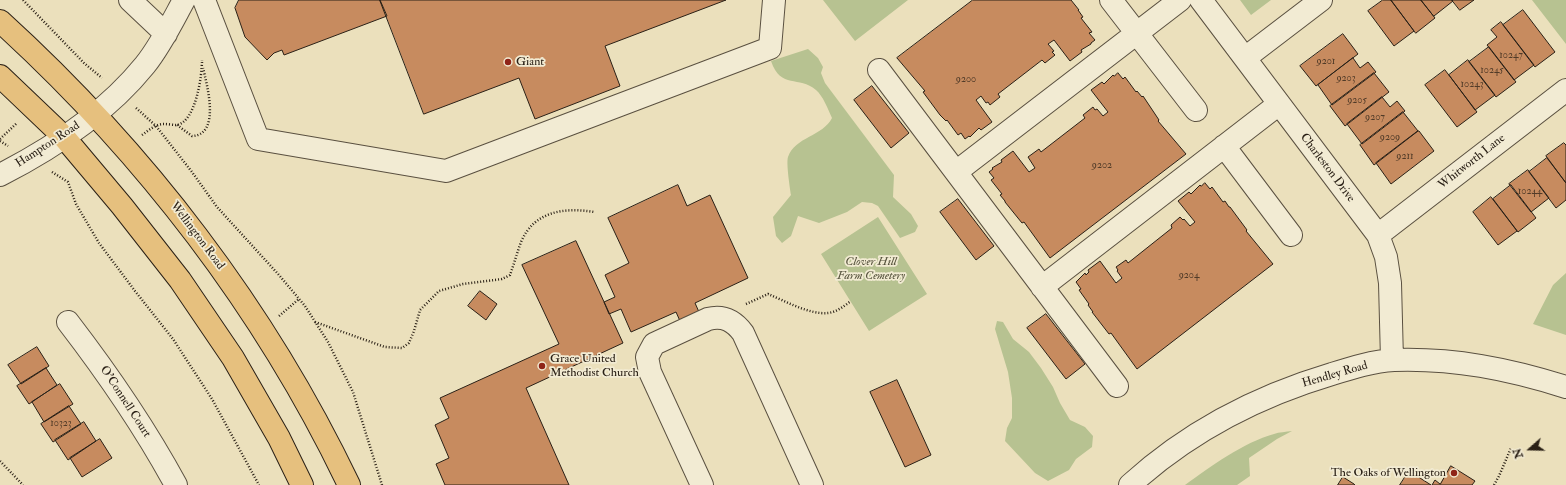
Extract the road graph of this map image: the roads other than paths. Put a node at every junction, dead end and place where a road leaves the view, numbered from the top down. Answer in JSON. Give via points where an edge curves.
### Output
{"nodes":[{"id":1,"x":130,"y":0,"type":"edge"},
{"id":2,"x":184,"y":0,"type":"edge"},
{"id":3,"x":204,"y":0,"type":"edge"},
{"id":4,"x":774,"y":0,"type":"edge"},
{"id":5,"x":1111,"y":0,"type":"edge"},
{"id":6,"x":1180,"y":0,"type":"edge"},
{"id":7,"x":1201,"y":0,"type":"edge"},
{"id":8,"x":1321,"y":0,"type":"edge"},
{"id":9,"x":0,"y":21,"type":"edge"},
{"id":10,"x":1137,"y":33,"type":"junction"},
{"id":11,"x":166,"y":34,"type":"junction"},
{"id":12,"x":1245,"y":58,"type":"junction"},
{"id":13,"x":879,"y":70,"type":"dead end"},
{"id":14,"x":0,"y":76,"type":"edge"},
{"id":15,"x":1566,"y":90,"type":"edge"},
{"id":16,"x":1279,"y":104,"type":"junction"},
{"id":17,"x":1196,"y":110,"type":"dead end"},
{"id":18,"x":95,"y":114,"type":"junction"},
{"id":19,"x":64,"y":137,"type":"junction"},
{"id":20,"x":1224,"y":146,"type":"junction"},
{"id":21,"x":956,"y":172,"type":"junction"},
{"id":22,"x":0,"y":175,"type":"edge"},
{"id":23,"x":1291,"y":235,"type":"dead end"},
{"id":24,"x":1378,"y":235,"type":"junction"},
{"id":25,"x":1042,"y":287,"type":"junction"},
{"id":26,"x":68,"y":322,"type":"dead end"},
{"id":27,"x":1392,"y":360,"type":"junction"},
{"id":28,"x":1117,"y":386,"type":"dead end"},
{"id":29,"x":1566,"y":387,"type":"edge"},
{"id":30,"x":176,"y":485,"type":"edge"},
{"id":31,"x":302,"y":485,"type":"edge"},
{"id":32,"x":350,"y":485,"type":"edge"},
{"id":33,"x":702,"y":485,"type":"edge"},
{"id":34,"x":812,"y":485,"type":"edge"},
{"id":35,"x":1130,"y":485,"type":"edge"}],
"edges":[{"from":1,"to":11,"type":"street"},
{"from":2,"to":11,"type":"street","name":"Hampton Road"},
{"from":3,"to":4,"type":"street","via":[[258,138],[446,171],[770,48]]},
{"from":5,"to":10,"type":"street"},
{"from":6,"to":10,"type":"street"},
{"from":7,"to":12,"type":"street","name":"Charleston Drive"},
{"from":8,"to":12,"type":"street"},
{"from":9,"to":18,"type":"main road","name":"Wellington Road"},
{"from":10,"to":17,"type":"street"},
{"from":10,"to":21,"type":"street"},
{"from":11,"to":18,"type":"street","name":"Hampton Road","via":[[145,65]]},
{"from":12,"to":16,"type":"street","name":"Charleston Drive"},
{"from":13,"to":21,"type":"street"},
{"from":14,"to":19,"type":"main road"},
{"from":15,"to":24,"type":"street","name":"Whitworth Lane"},
{"from":16,"to":20,"type":"street"},
{"from":16,"to":24,"type":"street","name":"Charleston Drive"},
{"from":18,"to":19,"type":"street","name":"Hampton Road"},
{"from":18,"to":32,"type":"main road","name":"Wellington Road","via":[[142,167],[223,270],[269,339],[312,412]]},
{"from":19,"to":22,"type":"street","name":"Hampton Road"},
{"from":19,"to":31,"type":"main road","via":[[122,206],[184,287],[233,358]]},
{"from":20,"to":23,"type":"street"},
{"from":20,"to":25,"type":"street"},
{"from":21,"to":25,"type":"street"},
{"from":24,"to":27,"type":"street","name":"Charleston Drive","via":[[1386,257],[1390,283]]},
{"from":25,"to":28,"type":"street"},
{"from":26,"to":30,"type":"street","name":"O'Connell Court","via":[[140,423]]},
{"from":27,"to":29,"type":"street","name":"Hendley Road","via":[[1466,363],[1506,370]]},
{"from":27,"to":35,"type":"street","name":"Hendley Road","via":[[1314,379],[1251,405],[1187,440]]},
{"from":33,"to":34,"type":"street","via":[[650,372],[647,357],[654,344],[715,317],[732,321],[743,333]]}]}
